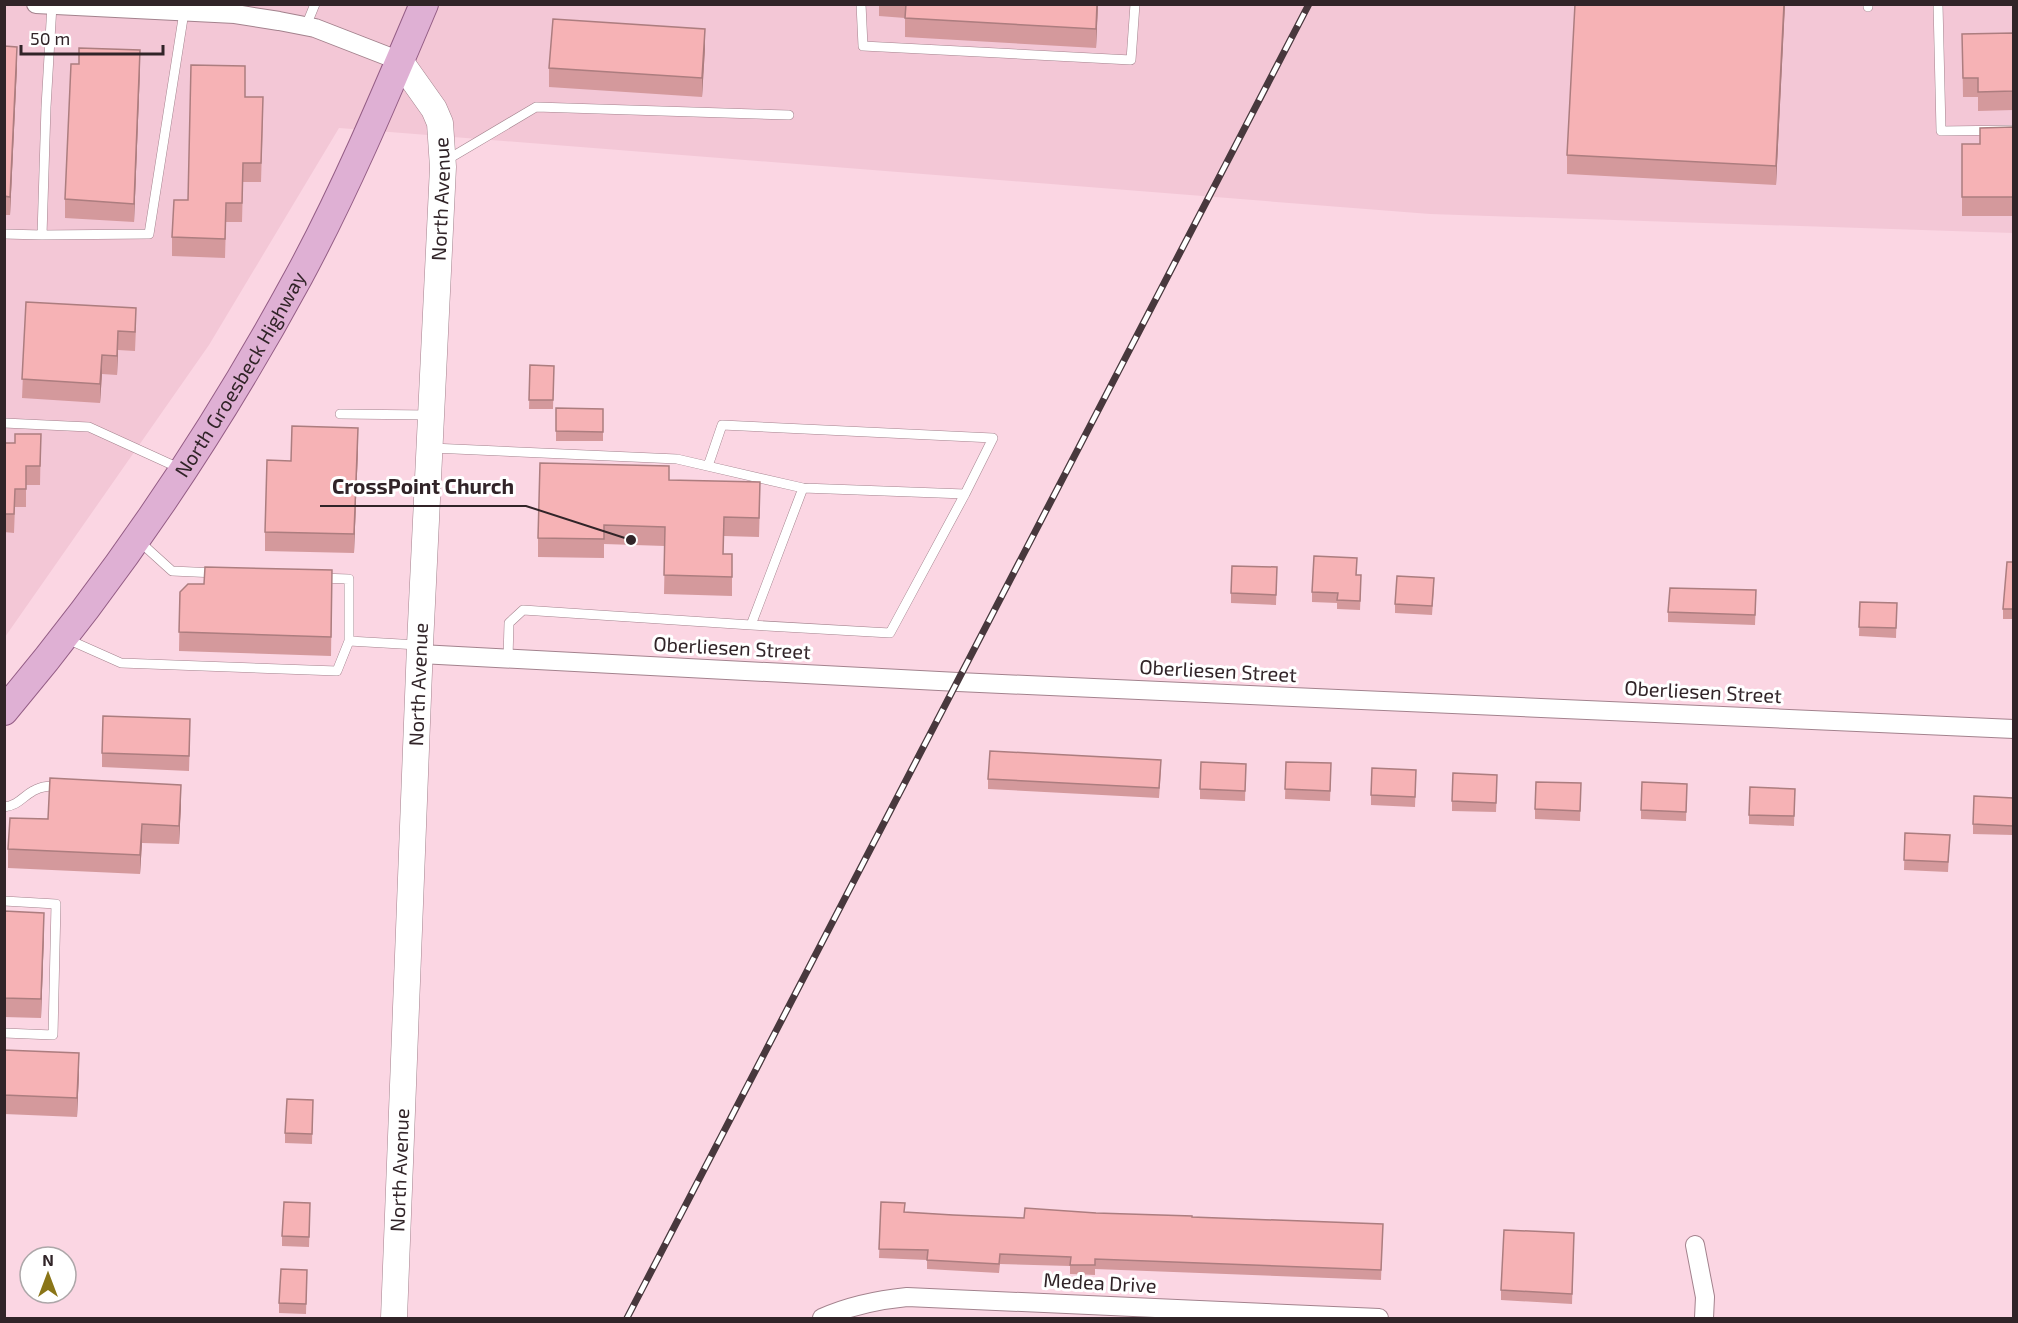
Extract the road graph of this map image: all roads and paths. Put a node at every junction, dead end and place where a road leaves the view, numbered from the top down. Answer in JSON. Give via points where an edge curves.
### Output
{"nodes":[{"id":1,"x":36,"y":4,"type":"edge"},
{"id":2,"x":315,"y":4,"type":"edge"},
{"id":3,"x":424,"y":4,"type":"edge"},
{"id":4,"x":861,"y":4,"type":"edge"},
{"id":5,"x":1135,"y":4,"type":"edge"},
{"id":6,"x":1938,"y":4,"type":"edge"},
{"id":7,"x":52,"y":5,"type":"edge"},
{"id":8,"x":92,"y":6,"type":"edge"},
{"id":9,"x":227,"y":9,"type":"edge"},
{"id":10,"x":184,"y":12,"type":"junction"},
{"id":11,"x":306,"y":26,"type":"junction"},
{"id":12,"x":400,"y":61,"type":"junction"},
{"id":13,"x":789,"y":115,"type":"dead end"},
{"id":14,"x":2013,"y":130,"type":"edge"},
{"id":15,"x":443,"y":162,"type":"junction"},
{"id":16,"x":4,"y":234,"type":"edge"},
{"id":17,"x":42,"y":235,"type":"junction"},
{"id":18,"x":340,"y":414,"type":"dead end"},
{"id":19,"x":431,"y":416,"type":"junction"},
{"id":20,"x":4,"y":423,"type":"edge"},
{"id":21,"x":429,"y":448,"type":"junction"},
{"id":22,"x":708,"y":466,"type":"junction"},
{"id":23,"x":184,"y":470,"type":"junction"},
{"id":24,"x":804,"y":488,"type":"junction"},
{"id":25,"x":964,"y":494,"type":"junction"},
{"id":26,"x":137,"y":540,"type":"junction"},
{"id":27,"x":231,"y":574,"type":"edge"},
{"id":28,"x":314,"y":578,"type":"edge"},
{"id":29,"x":751,"y":625,"type":"junction"},
{"id":30,"x":64,"y":638,"type":"junction"},
{"id":31,"x":349,"y":641,"type":"junction"},
{"id":32,"x":420,"y":649,"type":"junction"},
{"id":33,"x":508,"y":658,"type":"junction"},
{"id":34,"x":5,"y":711,"type":"edge"},
{"id":35,"x":2013,"y":729,"type":"edge"},
{"id":36,"x":69,"y":787,"type":"edge"},
{"id":37,"x":4,"y":807,"type":"edge"},
{"id":38,"x":4,"y":901,"type":"edge"},
{"id":39,"x":4,"y":1033,"type":"edge"},
{"id":40,"x":1695,"y":1245,"type":"dead end"},
{"id":41,"x":394,"y":1318,"type":"edge"},
{"id":42,"x":822,"y":1318,"type":"edge"},
{"id":43,"x":1379,"y":1318,"type":"edge"},
{"id":44,"x":1704,"y":1318,"type":"edge"}],
"edges":[{"from":1,"to":7,"type":"street"},
{"from":2,"to":11,"type":"lane"},
{"from":3,"to":12,"type":"main road","name":"North Groesbeck Highway"},
{"from":4,"to":5,"type":"lane","via":[[863,46],[1131,60]]},
{"from":6,"to":14,"type":"lane","via":[[1941,131]]},
{"from":7,"to":8,"type":"street"},
{"from":7,"to":17,"type":"lane"},
{"from":8,"to":10,"type":"street"},
{"from":9,"to":10,"type":"street"},
{"from":9,"to":11,"type":"street"},
{"from":10,"to":17,"type":"lane","via":[[149,234]]},
{"from":11,"to":12,"type":"street"},
{"from":12,"to":15,"type":"main road","name":"North Avenue","via":[[440,123]]},
{"from":12,"to":23,"type":"main road","name":"North Groesbeck Highway","via":[[300,275]]},
{"from":13,"to":15,"type":"lane","via":[[536,107]]},
{"from":15,"to":19,"type":"main road","name":"North Avenue"},
{"from":16,"to":17,"type":"lane"},
{"from":18,"to":19,"type":"lane"},
{"from":19,"to":21,"type":"main road","name":"North Avenue"},
{"from":20,"to":23,"type":"lane","via":[[89,427]]},
{"from":21,"to":22,"type":"lane","via":[[677,459]]},
{"from":21,"to":32,"type":"main road","name":"North Avenue"},
{"from":22,"to":24,"type":"lane"},
{"from":22,"to":25,"type":"lane","via":[[722,425],[993,438]]},
{"from":23,"to":26,"type":"main road","name":"North Groesbeck Highway"},
{"from":24,"to":25,"type":"lane"},
{"from":24,"to":29,"type":"lane"},
{"from":25,"to":29,"type":"lane","via":[[890,633]]},
{"from":26,"to":27,"type":"lane","via":[[172,572]]},
{"from":26,"to":30,"type":"main road","name":"North Groesbeck Highway"},
{"from":28,"to":31,"type":"lane","via":[[349,579]]},
{"from":29,"to":33,"type":"lane","via":[[524,610],[509,623]]},
{"from":30,"to":31,"type":"lane","via":[[121,663],[337,671]]},
{"from":30,"to":34,"type":"main road","name":"North Groesbeck Highway"},
{"from":31,"to":32,"type":"lane"},
{"from":32,"to":33,"type":"street","name":"Oberliesen Street"},
{"from":32,"to":41,"type":"main road","name":"North Avenue"},
{"from":33,"to":35,"type":"street","name":"Oberliesen Street"},
{"from":36,"to":37,"type":"lane","via":[[45,786],[32,791],[18,804]]},
{"from":38,"to":39,"type":"lane","via":[[56,904],[53,1035]]},
{"from":40,"to":44,"type":"street","via":[[1705,1297]]},
{"from":42,"to":43,"type":"street","name":"Medea Drive","via":[[847,1308],[906,1297]]}]}
